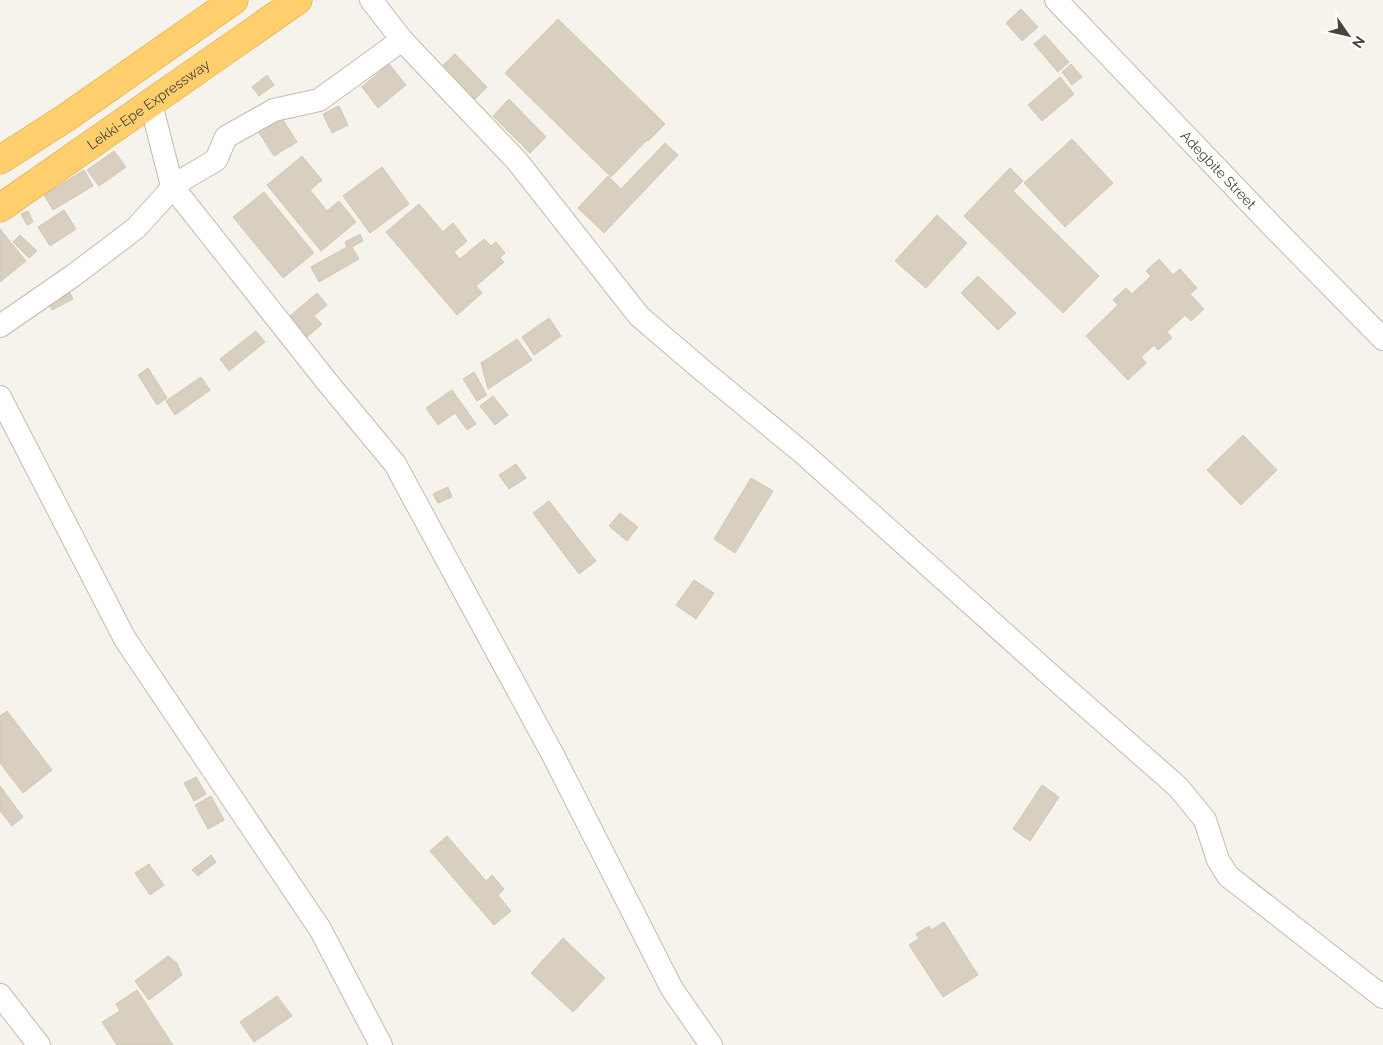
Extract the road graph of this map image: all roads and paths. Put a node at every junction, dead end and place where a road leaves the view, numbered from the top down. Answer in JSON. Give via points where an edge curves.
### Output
{"nodes":[{"id":1,"x":234,"y":0,"type":"edge"},
{"id":2,"x":298,"y":0,"type":"edge"},
{"id":3,"x":371,"y":0,"type":"edge"},
{"id":4,"x":1056,"y":0,"type":"edge"},
{"id":5,"x":402,"y":40,"type":"junction"},
{"id":6,"x":151,"y":104,"type":"junction"},
{"id":7,"x":0,"y":160,"type":"edge"},
{"id":8,"x":172,"y":186,"type":"junction"},
{"id":9,"x":0,"y":208,"type":"edge"},
{"id":10,"x":0,"y":326,"type":"edge"},
{"id":11,"x":1383,"y":339,"type":"edge"},
{"id":12,"x":0,"y":397,"type":"edge"},
{"id":13,"x":0,"y":996,"type":"edge"},
{"id":14,"x":1383,"y":997,"type":"edge"},
{"id":15,"x":38,"y":1045,"type":"edge"},
{"id":16,"x":381,"y":1045,"type":"edge"},
{"id":17,"x":711,"y":1045,"type":"edge"}],
"edges":[{"from":1,"to":7,"type":"highway","via":[[67,118]]},
{"from":2,"to":6,"type":"highway","name":"Lekki-Epe Expressway"},
{"from":3,"to":5,"type":"street"},
{"from":4,"to":11,"type":"street","name":"Adegbite Street"},
{"from":5,"to":8,"type":"street","via":[[319,100],[274,110],[226,137],[216,160]]},
{"from":5,"to":14,"type":"street","via":[[517,161],[639,316],[804,454],[1178,787],[1206,820],[1218,860],[1228,876]]},
{"from":6,"to":8,"type":"street"},
{"from":6,"to":9,"type":"highway","name":"Lekki-Epe Expressway"},
{"from":8,"to":10,"type":"street","via":[[136,228]]},
{"from":8,"to":17,"type":"street","via":[[395,464],[553,755],[672,989]]},
{"from":12,"to":16,"type":"street","via":[[125,639],[320,929]]},
{"from":13,"to":15,"type":"street"}]}
